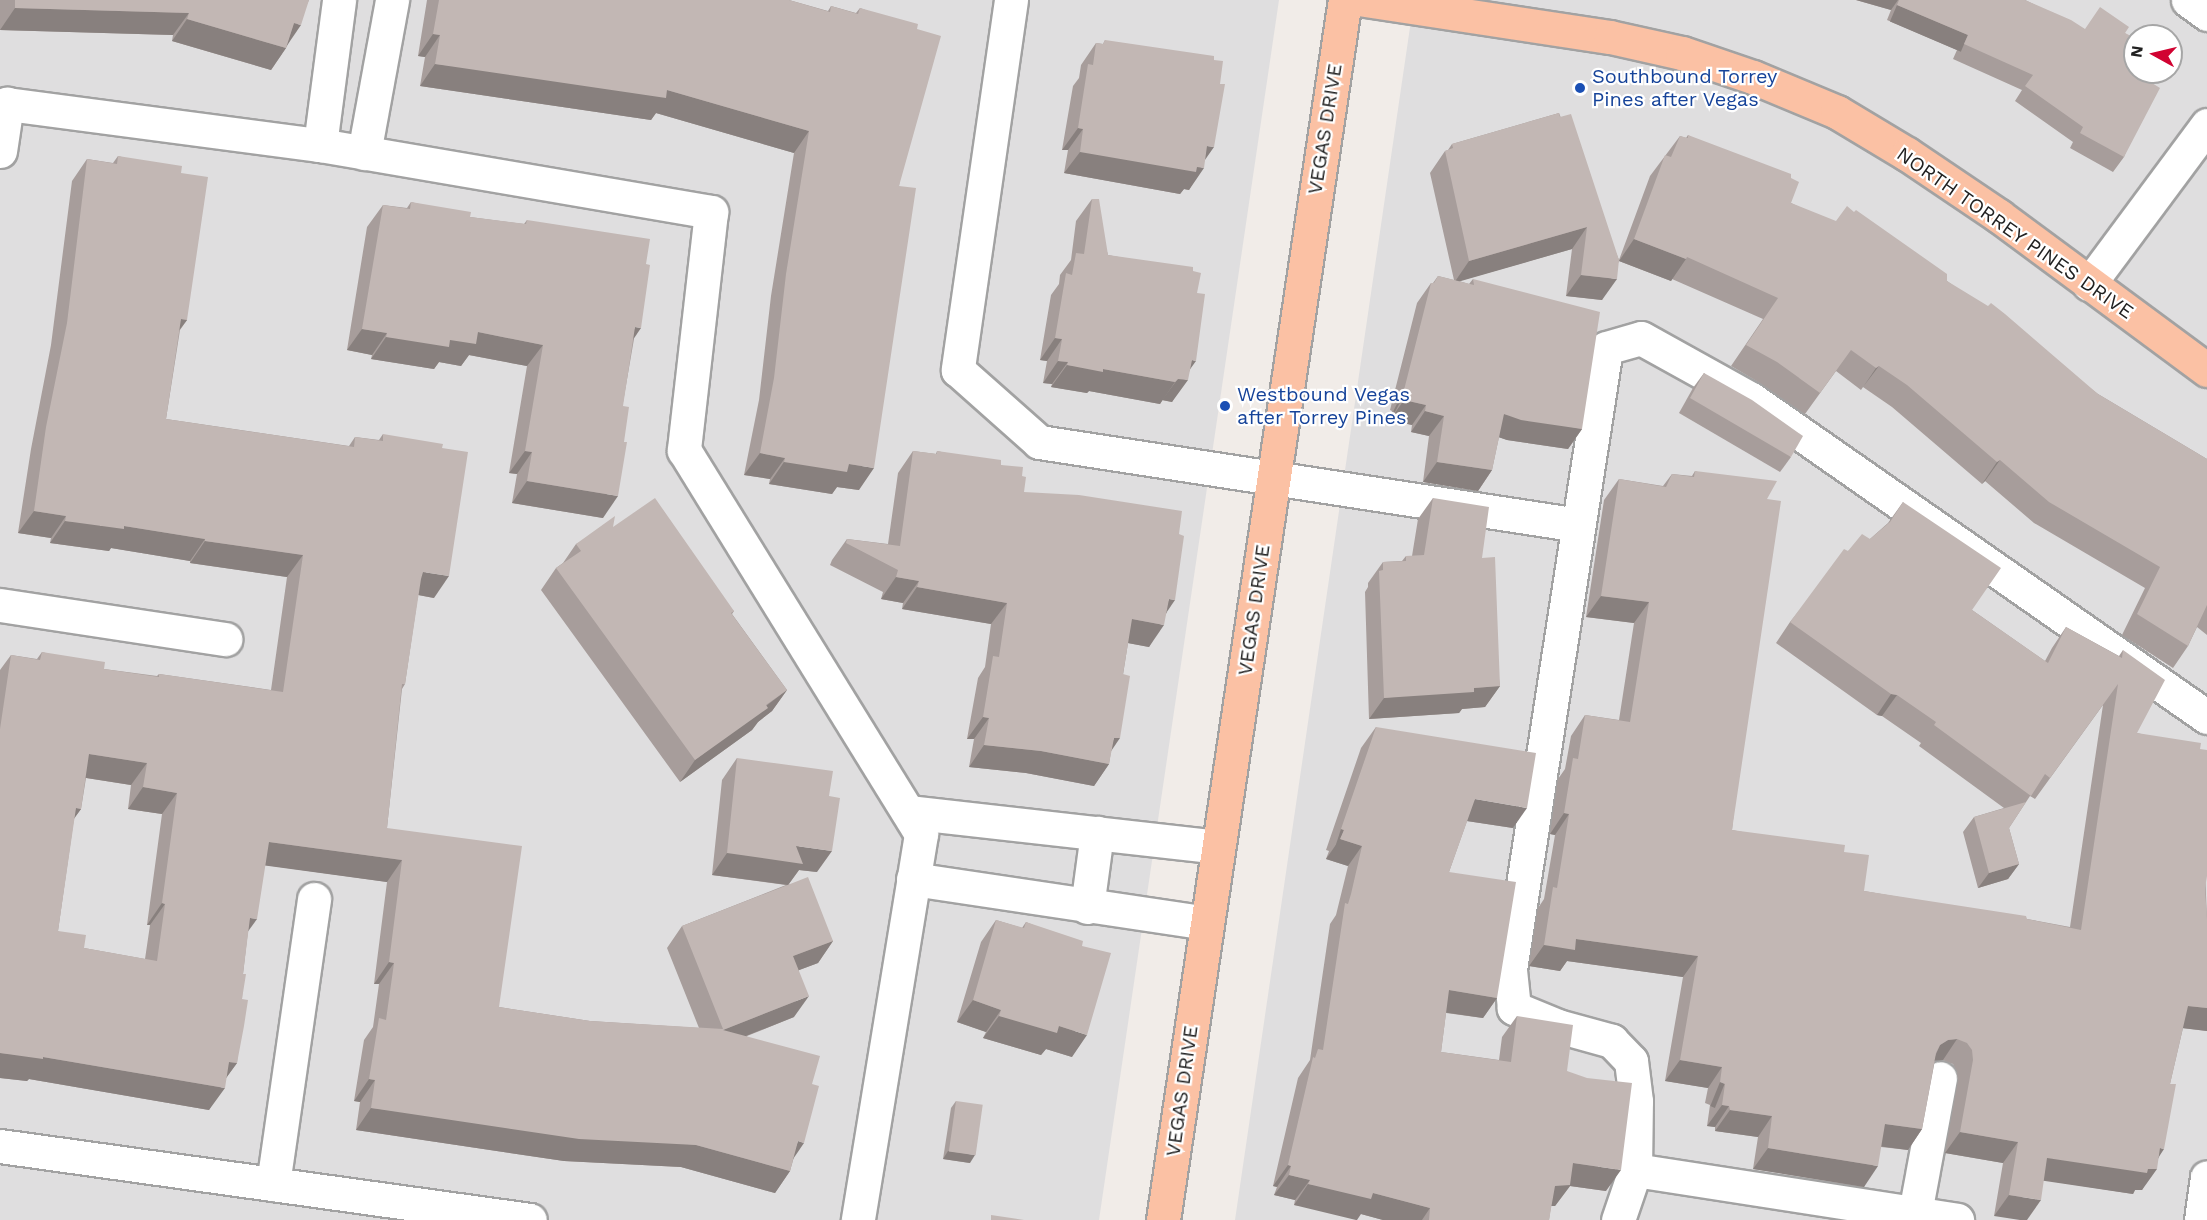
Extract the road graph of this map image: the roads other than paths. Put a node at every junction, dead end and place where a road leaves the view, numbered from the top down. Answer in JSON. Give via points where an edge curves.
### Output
{"nodes":[{"id":1,"x":339,"y":0,"type":"edge"},
{"id":2,"x":392,"y":0,"type":"edge"},
{"id":3,"x":1011,"y":0,"type":"edge"},
{"id":4,"x":1345,"y":0,"type":"edge"},
{"id":5,"x":1365,"y":0,"type":"edge"},
{"id":6,"x":2188,"y":0,"type":"edge"},
{"id":7,"x":2207,"y":14,"type":"edge"},
{"id":8,"x":2207,"y":125,"type":"edge"},
{"id":9,"x":320,"y":145,"type":"junction"},
{"id":10,"x":0,"y":150,"type":"edge"},
{"id":11,"x":364,"y":153,"type":"junction"},
{"id":12,"x":2089,"y":284,"type":"junction"},
{"id":13,"x":2207,"y":370,"type":"edge"},
{"id":14,"x":1273,"y":478,"type":"junction"},
{"id":15,"x":1579,"y":525,"type":"junction"},
{"id":16,"x":0,"y":605,"type":"edge"},
{"id":17,"x":225,"y":639,"type":"dead end"},
{"id":18,"x":2207,"y":717,"type":"edge"},
{"id":19,"x":908,"y":812,"type":"junction"},
{"id":20,"x":1097,"y":833,"type":"junction"},
{"id":21,"x":1218,"y":847,"type":"junction"},
{"id":22,"x":913,"y":879,"type":"junction"},
{"id":23,"x":314,"y":898,"type":"dead end"},
{"id":24,"x":1088,"y":907,"type":"junction"},
{"id":25,"x":1207,"y":923,"type":"junction"},
{"id":26,"x":1940,"y":1078,"type":"dead end"},
{"id":27,"x":0,"y":1146,"type":"edge"},
{"id":28,"x":1635,"y":1170,"type":"junction"},
{"id":29,"x":2207,"y":1177,"type":"edge"},
{"id":30,"x":273,"y":1184,"type":"junction"},
{"id":31,"x":1915,"y":1213,"type":"junction"},
{"id":32,"x":530,"y":1220,"type":"edge"},
{"id":33,"x":858,"y":1220,"type":"edge"},
{"id":34,"x":1163,"y":1220,"type":"edge"},
{"id":35,"x":1618,"y":1220,"type":"edge"},
{"id":36,"x":1957,"y":1220,"type":"edge"},
{"id":37,"x":2200,"y":1220,"type":"edge"}],
"edges":[{"from":1,"to":9,"type":"street"},
{"from":2,"to":11,"type":"street"},
{"from":3,"to":14,"type":"street","via":[[958,370],[1039,442]]},
{"from":4,"to":14,"type":"main road","name":"VEGAS DRIVE"},
{"from":5,"to":12,"type":"main road","name":"NORTH TORREY PINES DRIVE","via":[[1610,37],[1682,53],[1753,77],[1837,112],[1907,154],[1999,216]]},
{"from":6,"to":7,"type":"street"},
{"from":8,"to":12,"type":"street"},
{"from":9,"to":10,"type":"street","via":[[7,104]]},
{"from":9,"to":11,"type":"street"},
{"from":11,"to":19,"type":"street","via":[[711,212],[684,450]]},
{"from":12,"to":13,"type":"main road","name":"NORTH TORREY PINES DRIVE"},
{"from":14,"to":15,"type":"street"},
{"from":14,"to":21,"type":"main road","name":"VEGAS DRIVE"},
{"from":15,"to":18,"type":"street","via":[[1606,348],[1641,338],[1751,399]]},
{"from":15,"to":28,"type":"street","via":[[1510,969],[1514,1008],[1558,1026],[1612,1041],[1631,1061],[1636,1101]]},
{"from":16,"to":17,"type":"street"},
{"from":19,"to":20,"type":"street"},
{"from":19,"to":22,"type":"street","via":[[921,834]]},
{"from":20,"to":21,"type":"street"},
{"from":20,"to":24,"type":"street"},
{"from":21,"to":25,"type":"main road","name":"VEGAS DRIVE"},
{"from":22,"to":24,"type":"street"},
{"from":22,"to":33,"type":"street"},
{"from":23,"to":30,"type":"street"},
{"from":24,"to":25,"type":"street"},
{"from":25,"to":34,"type":"main road","name":"VEGAS DRIVE"},
{"from":26,"to":31,"type":"street"},
{"from":27,"to":30,"type":"street"},
{"from":28,"to":31,"type":"street"},
{"from":28,"to":35,"type":"street"},
{"from":29,"to":37,"type":"street"},
{"from":30,"to":32,"type":"street"},
{"from":31,"to":36,"type":"street"}]}
